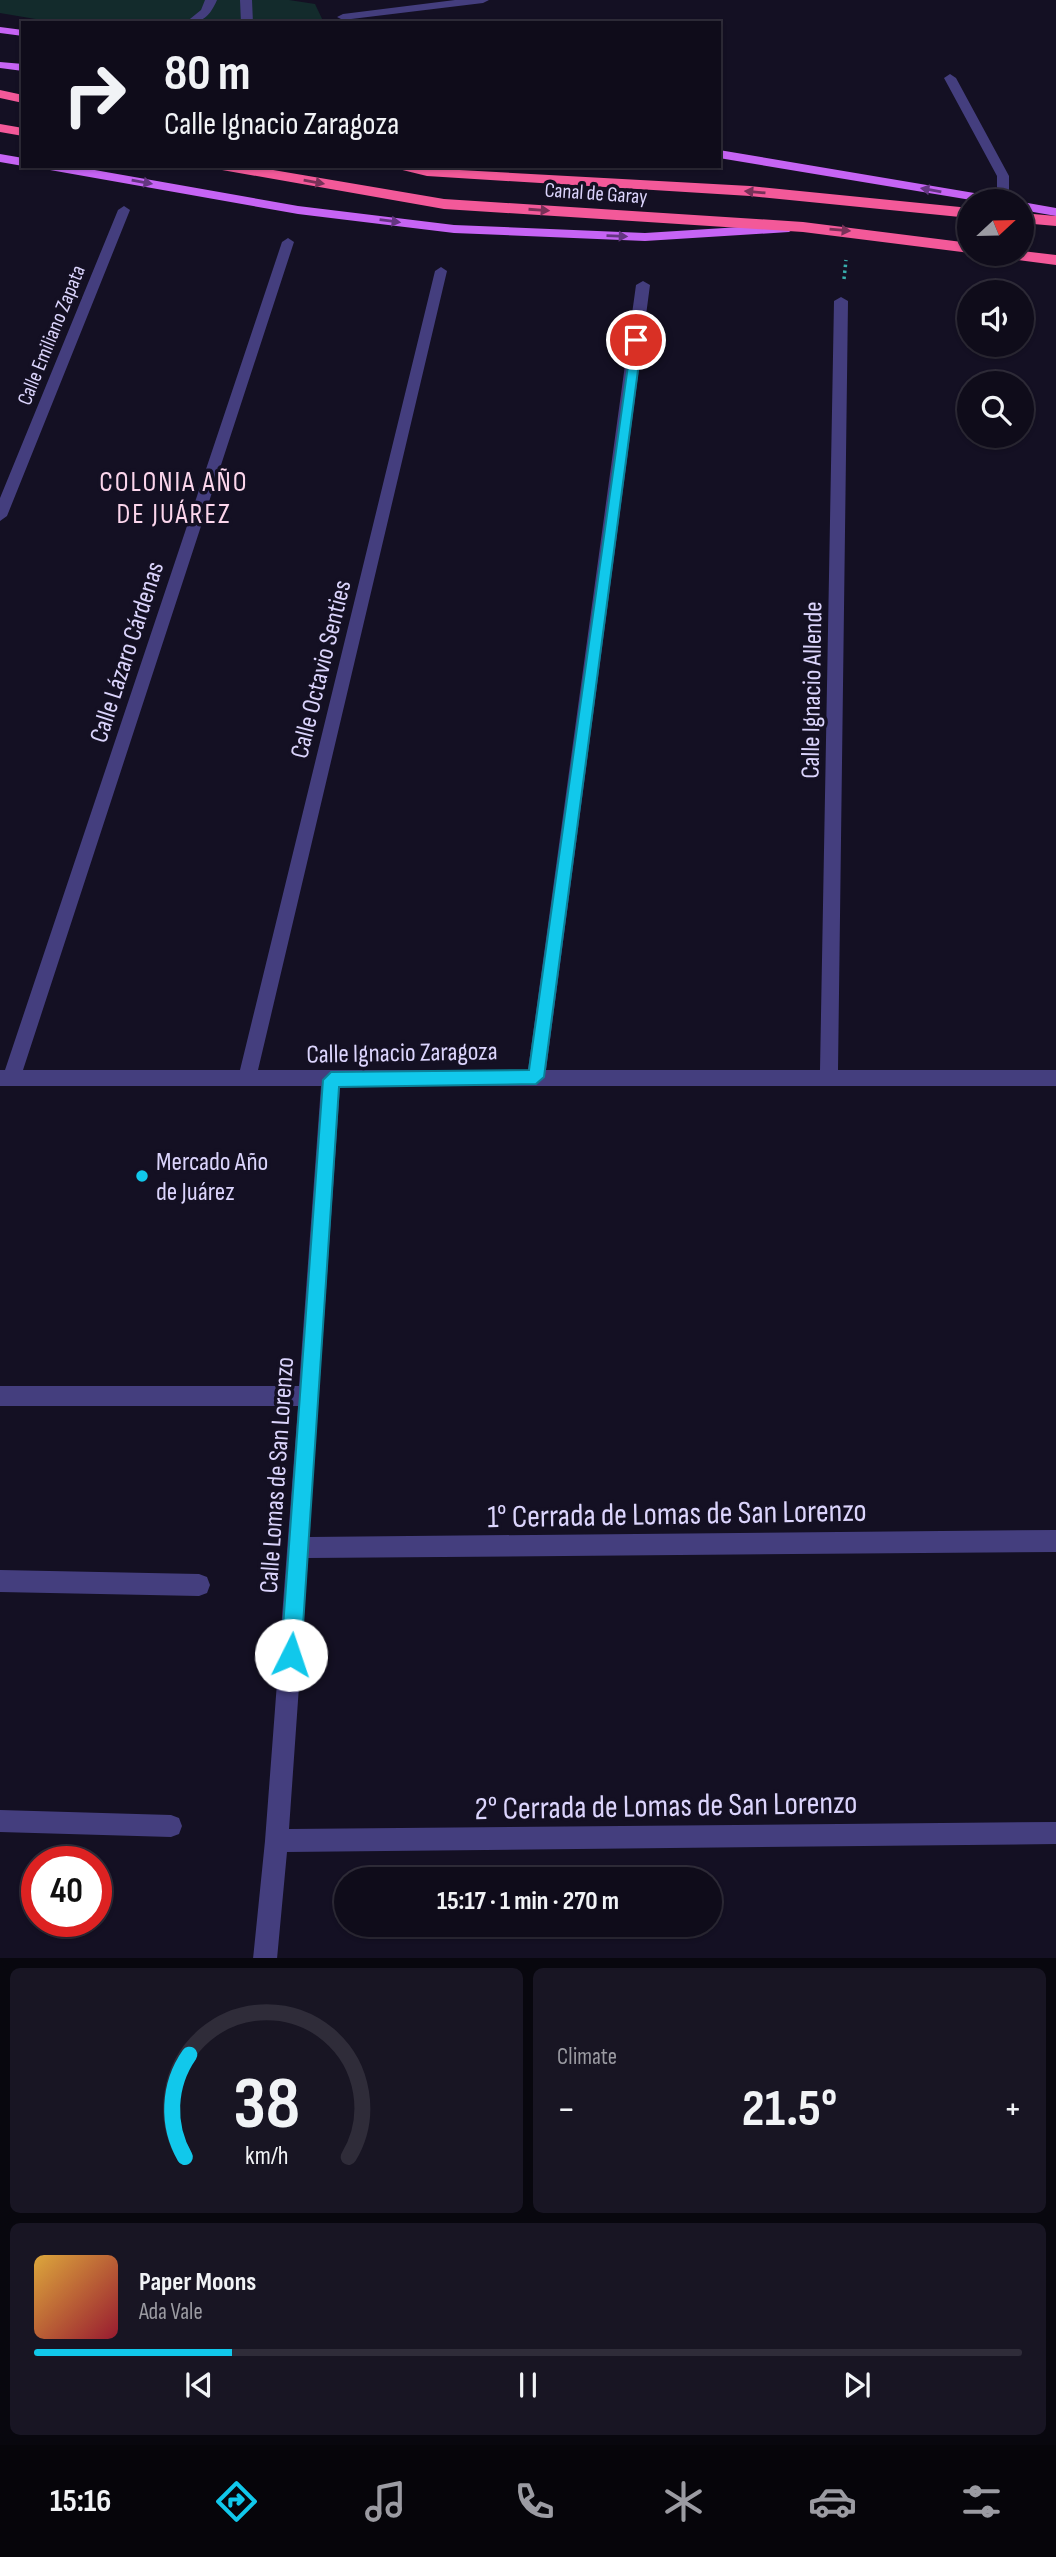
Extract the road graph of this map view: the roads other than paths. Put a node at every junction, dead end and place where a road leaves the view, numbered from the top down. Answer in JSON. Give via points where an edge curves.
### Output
{"nodes":[{"id":1,"x":211,"y":0,"type":"edge"},
{"id":2,"x":246,"y":0,"type":"edge"},
{"id":3,"x":483,"y":0,"type":"edge"},
{"id":4,"x":342,"y":16,"type":"edge"},
{"id":5,"x":194,"y":21,"type":"edge"},
{"id":6,"x":247,"y":21,"type":"edge"},
{"id":7,"x":0,"y":30,"type":"edge"},
{"id":8,"x":21,"y":33,"type":"edge"},
{"id":9,"x":0,"y":65,"type":"edge"},
{"id":10,"x":21,"y":68,"type":"edge"},
{"id":11,"x":950,"y":78,"type":"dead end"},
{"id":12,"x":0,"y":94,"type":"edge"},
{"id":13,"x":21,"y":99,"type":"edge"},
{"id":14,"x":0,"y":128,"type":"edge"},
{"id":15,"x":21,"y":132,"type":"edge"},
{"id":16,"x":721,"y":154,"type":"edge"},
{"id":17,"x":0,"y":158,"type":"edge"},
{"id":18,"x":21,"y":162,"type":"edge"},
{"id":19,"x":61,"y":168,"type":"edge"},
{"id":20,"x":234,"y":168,"type":"edge"},
{"id":21,"x":405,"y":168,"type":"edge"},
{"id":22,"x":1002,"y":189,"type":"edge"},
{"id":23,"x":957,"y":194,"type":"edge"},
{"id":24,"x":1034,"y":207,"type":"edge"},
{"id":25,"x":124,"y":210,"type":"dead end"},
{"id":26,"x":957,"y":212,"type":"edge"},
{"id":27,"x":1056,"y":212,"type":"edge"},
{"id":28,"x":1034,"y":219,"type":"edge"},
{"id":29,"x":1056,"y":221,"type":"edge"},
{"id":30,"x":803,"y":227,"type":"junction"},
{"id":31,"x":288,"y":243,"type":"dead end"},
{"id":32,"x":957,"y":246,"type":"edge"},
{"id":33,"x":1034,"y":257,"type":"edge"},
{"id":34,"x":1056,"y":260,"type":"edge"},
{"id":35,"x":441,"y":271,"type":"dead end"},
{"id":36,"x":643,"y":285,"type":"dead end"},
{"id":37,"x":841,"y":301,"type":"road end"},
{"id":38,"x":0,"y":516,"type":"edge"},
{"id":39,"x":536,"y":1077,"type":"junction"},
{"id":40,"x":5,"y":1078,"type":"edge"},
{"id":41,"x":1056,"y":1078,"type":"edge"},
{"id":42,"x":247,"y":1079,"type":"junction"},
{"id":43,"x":829,"y":1079,"type":"junction"},
{"id":44,"x":331,"y":1080,"type":"junction"},
{"id":45,"x":0,"y":1396,"type":"edge"},
{"id":46,"x":309,"y":1396,"type":"junction"},
{"id":47,"x":1056,"y":1541,"type":"edge"},
{"id":48,"x":299,"y":1548,"type":"junction"},
{"id":49,"x":0,"y":1581,"type":"edge"},
{"id":50,"x":199,"y":1586,"type":"dead end"},
{"id":51,"x":0,"y":1821,"type":"edge"},
{"id":52,"x":172,"y":1826,"type":"dead end"},
{"id":53,"x":1056,"y":1833,"type":"edge"},
{"id":54,"x":278,"y":1841,"type":"junction"},
{"id":55,"x":265,"y":1958,"type":"edge"}],
"edges":[{"from":1,"to":5,"type":"street","via":[[206,12]]},
{"from":2,"to":6,"type":"street"},
{"from":3,"to":4,"type":"street"},
{"from":7,"to":8,"type":"main road"},
{"from":9,"to":10,"type":"main road"},
{"from":11,"to":22,"type":"street","via":[[1003,176]]},
{"from":12,"to":13,"type":"highway"},
{"from":14,"to":15,"type":"highway"},
{"from":23,"to":16,"type":"main road","one_way":true},
{"from":17,"to":18,"type":"main road"},
{"from":19,"to":30,"type":"main road","one_way":true,"via":[[298,210],[454,229],[645,237]]},
{"from":20,"to":30,"type":"highway","name":"Canal de Garay","one_way":true,"via":[[444,204]]},
{"from":26,"to":21,"type":"highway","name":"Canal de Garay","one_way":true,"via":[[750,191]]},
{"from":24,"to":27,"type":"main road"},
{"from":25,"to":38,"type":"street","name":"Calle Emiliano Zapata"},
{"from":28,"to":29,"type":"highway"},
{"from":30,"to":32,"type":"highway","name":"Canal de Garay","one_way":true},
{"from":31,"to":40,"type":"street","name":"Calle Lázaro Cárdenas"},
{"from":33,"to":34,"type":"highway"},
{"from":35,"to":42,"type":"street","name":"Calle Octavio Senties"},
{"from":36,"to":39,"type":"street"},
{"from":37,"to":43,"type":"street","name":"Calle Ignacio Allende"},
{"from":39,"to":43,"type":"street","name":"Calle Ignacio Zaragoza"},
{"from":39,"to":44,"type":"street","name":"Calle Ignacio Zaragoza"},
{"from":40,"to":42,"type":"street","name":"Calle Ignacio Zaragoza"},
{"from":41,"to":43,"type":"street","name":"Calle Ignacio Zaragoza"},
{"from":42,"to":44,"type":"street","name":"Calle Ignacio Zaragoza"},
{"from":44,"to":46,"type":"street","name":"Calle Lomas de San Lorenzo"},
{"from":45,"to":46,"type":"street"},
{"from":46,"to":48,"type":"street","name":"Calle Lomas de San Lorenzo"},
{"from":47,"to":48,"type":"street","name":"1° Cerrada de Lomas de San Lorenzo"},
{"from":48,"to":54,"type":"street","name":"Calle Lomas de San Lorenzo"},
{"from":49,"to":50,"type":"street"},
{"from":51,"to":52,"type":"street"},
{"from":53,"to":54,"type":"street","name":"2° Cerrada de Lomas de San Lorenzo"},
{"from":54,"to":55,"type":"street","name":"Calle Lomas de San Lorenzo"}]}
